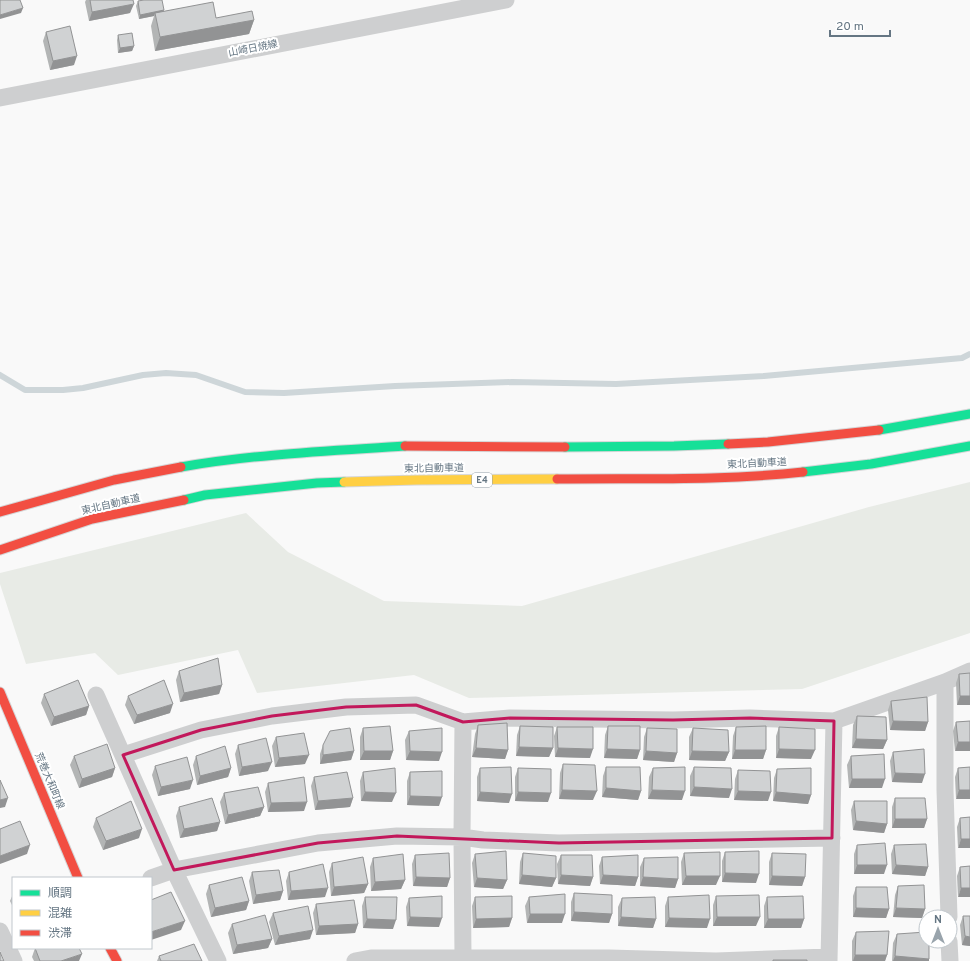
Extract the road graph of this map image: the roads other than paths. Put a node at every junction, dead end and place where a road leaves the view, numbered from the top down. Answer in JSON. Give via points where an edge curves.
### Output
{"nodes":[{"id":1,"x":506,"y":0,"type":"edge"},
{"id":2,"x":0,"y":98,"type":"edge"},
{"id":3,"x":970,"y":414,"type":"edge"},
{"id":4,"x":970,"y":446,"type":"edge"},
{"id":5,"x":0,"y":512,"type":"edge"},
{"id":6,"x":0,"y":550,"type":"edge"},
{"id":7,"x":970,"y":671,"type":"edge"},
{"id":8,"x":945,"y":682,"type":"junction"},
{"id":9,"x":0,"y":692,"type":"edge"},
{"id":10,"x":96,"y":695,"type":"dead end"},
{"id":11,"x":834,"y":721,"type":"junction"},
{"id":12,"x":463,"y":722,"type":"junction"},
{"id":13,"x":122,"y":755,"type":"junction"},
{"id":14,"x":462,"y":837,"type":"junction"},
{"id":15,"x":832,"y":838,"type":"junction"},
{"id":16,"x":174,"y":870,"type":"junction"},
{"id":17,"x":78,"y":877,"type":"edge"},
{"id":18,"x":152,"y":878,"type":"edge"},
{"id":19,"x":948,"y":909,"type":"edge"},
{"id":20,"x":0,"y":931,"type":"edge"},
{"id":21,"x":111,"y":949,"type":"edge"},
{"id":22,"x":949,"y":949,"type":"edge"},
{"id":23,"x":463,"y":958,"type":"junction"},
{"id":24,"x":829,"y":959,"type":"edge"},
{"id":25,"x":609,"y":960,"type":"edge"},
{"id":26,"x":14,"y":961,"type":"edge"},
{"id":27,"x":117,"y":961,"type":"edge"},
{"id":28,"x":218,"y":961,"type":"edge"},
{"id":29,"x":355,"y":961,"type":"edge"},
{"id":30,"x":716,"y":961,"type":"edge"},
{"id":31,"x":950,"y":961,"type":"edge"}],
"edges":[{"from":1,"to":2,"type":"street","name":"山崎日焼線"},
{"from":3,"to":5,"type":"main road","via":[[866,432],[768,442],[658,446],[413,446],[292,453],[210,462],[114,480]]},
{"from":4,"to":6,"type":"main road","name":"東北自動車道","number":"E4","via":[[871,464],[773,475],[589,480],[417,480],[309,484],[206,495],[100,518]]},
{"from":7,"to":8,"type":"street"},
{"from":8,"to":11,"type":"street"},
{"from":8,"to":19,"type":"street"},
{"from":9,"to":17,"type":"main road","name":"荒巻大和町線"},
{"from":10,"to":13,"type":"street"},
{"from":11,"to":12,"type":"street","via":[[750,718],[510,718]]},
{"from":11,"to":15,"type":"street"},
{"from":12,"to":13,"type":"street","via":[[416,705],[346,707],[272,716],[201,730]]},
{"from":12,"to":14,"type":"street"},
{"from":13,"to":16,"type":"street"},
{"from":14,"to":15,"type":"street","via":[[559,843]]},
{"from":14,"to":16,"type":"street","via":[[397,836],[318,843]]},
{"from":14,"to":23,"type":"street"},
{"from":15,"to":24,"type":"street"},
{"from":16,"to":18,"type":"street"},
{"from":16,"to":28,"type":"street"},
{"from":20,"to":26,"type":"street"},
{"from":21,"to":27,"type":"main road"},
{"from":22,"to":31,"type":"street"},
{"from":23,"to":25,"type":"street"},
{"from":23,"to":29,"type":"street","via":[[371,958]]},
{"from":24,"to":30,"type":"street"},
{"from":25,"to":30,"type":"street"}]}
